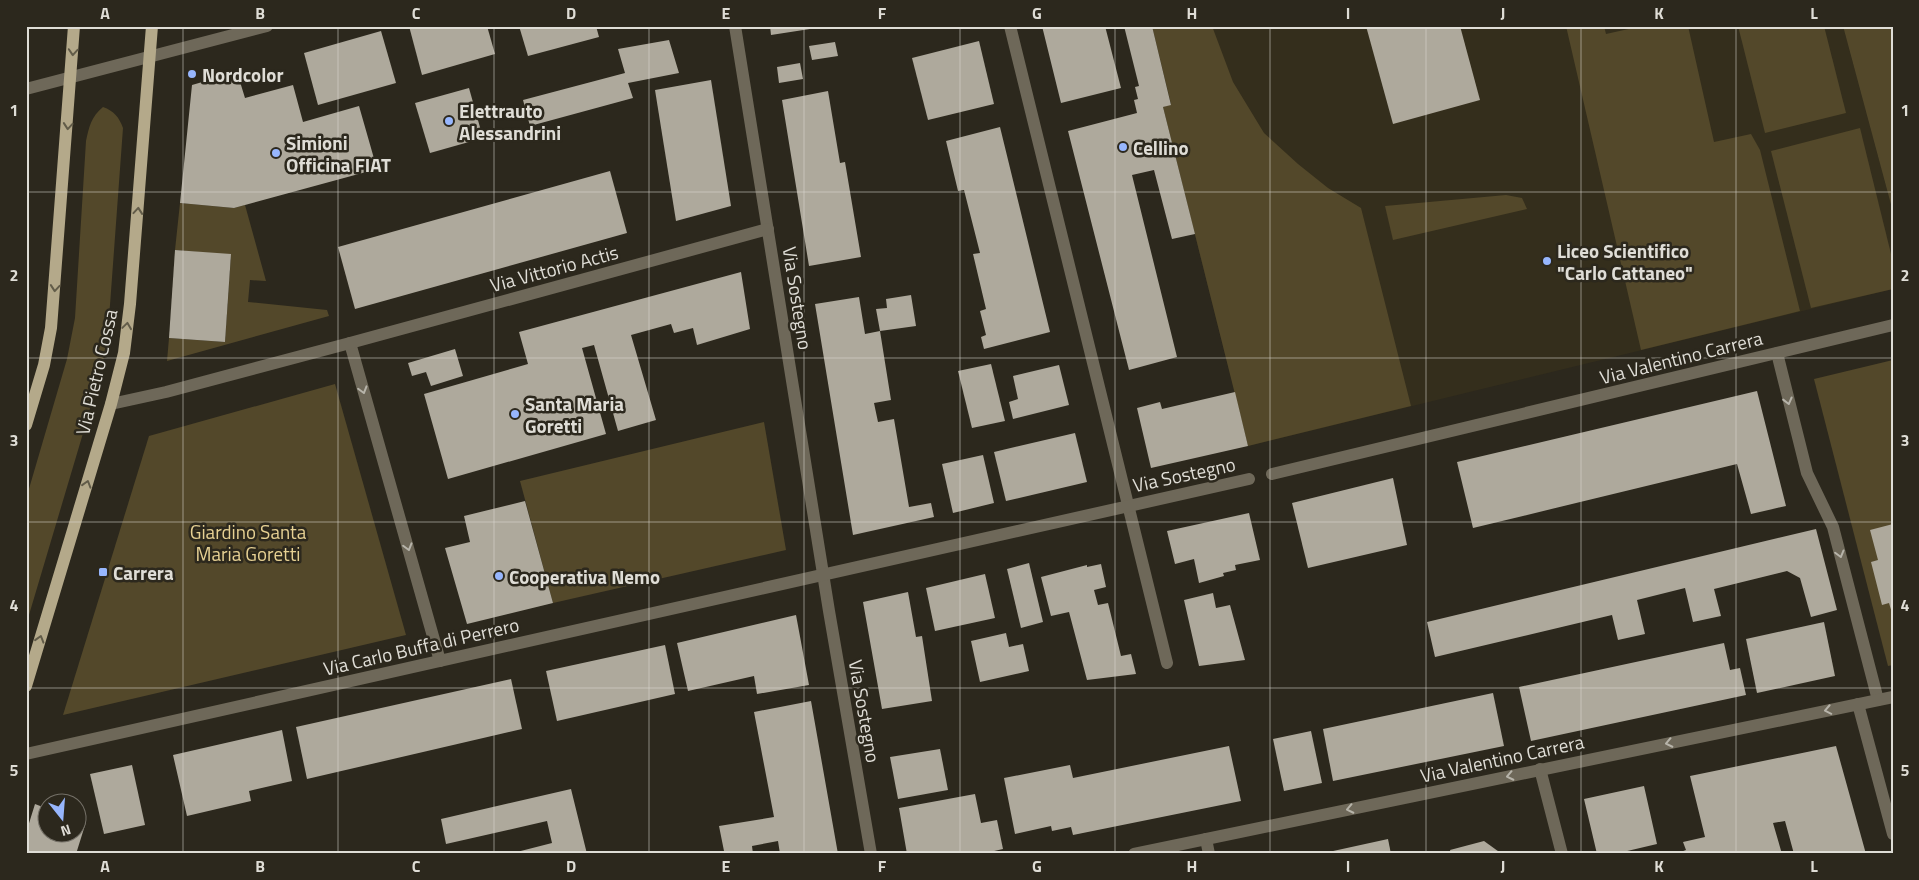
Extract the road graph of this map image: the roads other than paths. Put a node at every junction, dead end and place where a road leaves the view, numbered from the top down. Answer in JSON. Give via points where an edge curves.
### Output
{"nodes":[{"id":1,"x":74,"y":26,"type":"edge"},
{"id":2,"x":152,"y":26,"type":"edge"},
{"id":3,"x":267,"y":26,"type":"edge"},
{"id":4,"x":735,"y":26,"type":"edge"},
{"id":5,"x":1010,"y":26,"type":"edge"},
{"id":6,"x":150,"y":58,"type":"junction"},
{"id":7,"x":71,"y":78,"type":"junction"},
{"id":8,"x":26,"y":89,"type":"edge"},
{"id":9,"x":768,"y":229,"type":"junction"},
{"id":10,"x":1893,"y":325,"type":"edge"},
{"id":11,"x":350,"y":344,"type":"junction"},
{"id":12,"x":1777,"y":353,"type":"junction"},
{"id":13,"x":111,"y":404,"type":"junction"},
{"id":14,"x":26,"y":425,"type":"edge"},
{"id":15,"x":1272,"y":474,"type":"dead end"},
{"id":16,"x":1249,"y":479,"type":"dead end"},
{"id":17,"x":1128,"y":506,"type":"junction"},
{"id":18,"x":823,"y":575,"type":"junction"},
{"id":19,"x":440,"y":661,"type":"junction"},
{"id":20,"x":1167,"y":663,"type":"dead end"},
{"id":21,"x":26,"y":686,"type":"edge"},
{"id":22,"x":1893,"y":697,"type":"edge"},
{"id":23,"x":1878,"y":700,"type":"junction"},
{"id":24,"x":1858,"y":704,"type":"junction"},
{"id":25,"x":26,"y":754,"type":"edge"},
{"id":26,"x":1540,"y":769,"type":"junction"},
{"id":27,"x":1893,"y":834,"type":"edge"},
{"id":28,"x":1206,"y":839,"type":"junction"},
{"id":29,"x":871,"y":854,"type":"edge"},
{"id":30,"x":1134,"y":854,"type":"edge"},
{"id":31,"x":1210,"y":854,"type":"edge"},
{"id":32,"x":1562,"y":854,"type":"edge"}],
"edges":[{"from":1,"to":7,"type":"main road","one_way":true},
{"from":2,"to":6,"type":"main road","name":"Via Pietro Cossa"},
{"from":3,"to":6,"type":"street"},
{"from":4,"to":9,"type":"street","name":"Via Sostegno"},
{"from":5,"to":17,"type":"street","name":"Via Sostegno"},
{"from":6,"to":7,"type":"street"},
{"from":13,"to":6,"type":"main road","name":"Via Pietro Cossa","one_way":true,"via":[[124,353],[130,304]]},
{"from":7,"to":8,"type":"street"},
{"from":7,"to":14,"type":"main road","one_way":true,"via":[[51,328]]},
{"from":9,"to":11,"type":"street","name":"Via Vittorio Actis"},
{"from":9,"to":18,"type":"street","name":"Via Sostegno"},
{"from":10,"to":12,"type":"street"},
{"from":11,"to":13,"type":"street","name":"Via Vittorio Actis"},
{"from":11,"to":19,"type":"street","one_way":true},
{"from":12,"to":15,"type":"street","name":"Via Valentino Carrera"},
{"from":12,"to":23,"type":"street","name":"Via Valentino Carrera","one_way":true,"via":[[1807,473],[1833,527]]},
{"from":21,"to":13,"type":"main road","name":"Via Pietro Cossa","one_way":true},
{"from":16,"to":17,"type":"street","name":"Via Sostegno"},
{"from":17,"to":18,"type":"street","name":"Via Sostegno"},
{"from":17,"to":20,"type":"street","name":"Via Sostegno"},
{"from":18,"to":19,"type":"street","name":"Via Carlo Buffa di Perrero"},
{"from":18,"to":29,"type":"street","name":"Via Sostegno"},
{"from":19,"to":25,"type":"street","name":"Via Carlo Buffa di Perrero"},
{"from":22,"to":23,"type":"street","name":"Via Valentino Carrera"},
{"from":23,"to":24,"type":"street","name":"Via Valentino Carrera"},
{"from":24,"to":26,"type":"street","name":"Via Valentino Carrera","one_way":true},
{"from":24,"to":27,"type":"street"},
{"from":26,"to":28,"type":"street","name":"Via Valentino Carrera","one_way":true},
{"from":26,"to":32,"type":"street"},
{"from":28,"to":30,"type":"street","name":"Via Valentino Carrera"},
{"from":28,"to":31,"type":"street"}]}
